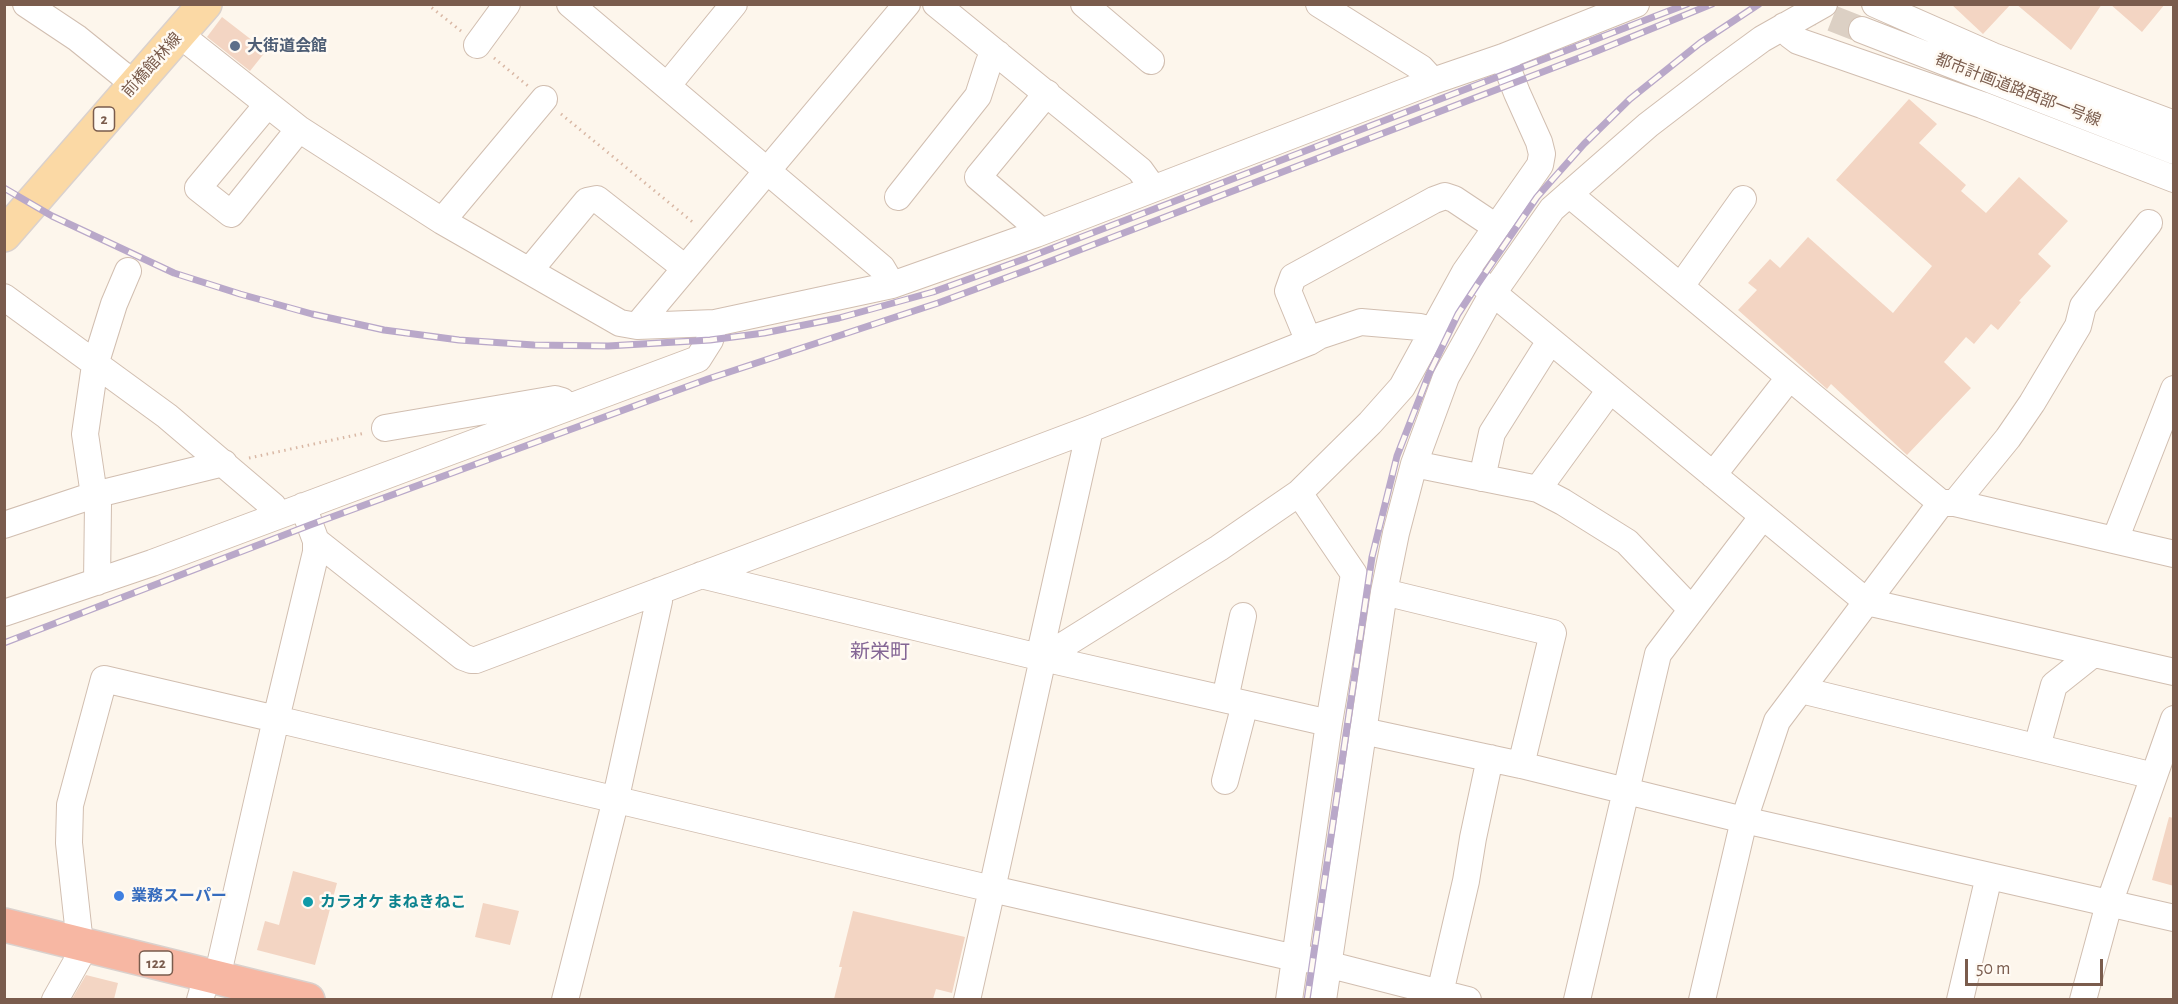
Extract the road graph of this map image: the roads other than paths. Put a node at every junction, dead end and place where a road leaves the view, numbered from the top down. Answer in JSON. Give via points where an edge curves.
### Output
{"nodes":[{"id":1,"x":26,"y":4,"type":"edge"},
{"id":2,"x":205,"y":4,"type":"edge"},
{"id":3,"x":507,"y":4,"type":"edge"},
{"id":4,"x":734,"y":4,"type":"edge"},
{"id":5,"x":907,"y":4,"type":"edge"},
{"id":6,"x":936,"y":4,"type":"edge"},
{"id":7,"x":1084,"y":4,"type":"edge"},
{"id":8,"x":1319,"y":4,"type":"edge"},
{"id":9,"x":1636,"y":4,"type":"edge"},
{"id":10,"x":1824,"y":4,"type":"edge"},
{"id":11,"x":1875,"y":4,"type":"tunnel mouth"},
{"id":12,"x":580,"y":7,"type":"edge"},
{"id":13,"x":1862,"y":17,"type":"edge"},
{"id":14,"x":1784,"y":26,"type":"junction"},
{"id":15,"x":179,"y":34,"type":"junction"},
{"id":16,"x":477,"y":45,"type":"road end"},
{"id":17,"x":998,"y":54,"type":"junction"},
{"id":18,"x":1844,"y":56,"type":"junction"},
{"id":19,"x":1503,"y":57,"type":"junction"},
{"id":20,"x":1151,"y":61,"type":"dead end"},
{"id":21,"x":1433,"y":81,"type":"junction"},
{"id":22,"x":134,"y":84,"type":"junction"},
{"id":23,"x":667,"y":86,"type":"junction"},
{"id":24,"x":1047,"y":93,"type":"junction"},
{"id":25,"x":544,"y":99,"type":"road end"},
{"id":26,"x":267,"y":105,"type":"junction"},
{"id":27,"x":2174,"y":124,"type":"edge"},
{"id":28,"x":300,"y":129,"type":"junction"},
{"id":29,"x":2174,"y":151,"type":"edge"},
{"id":30,"x":768,"y":171,"type":"junction"},
{"id":31,"x":2174,"y":179,"type":"edge"},
{"id":32,"x":1153,"y":188,"type":"junction"},
{"id":33,"x":1569,"y":194,"type":"junction"},
{"id":34,"x":898,"y":197,"type":"dead end"},
{"id":35,"x":1743,"y":199,"type":"dead end"},
{"id":36,"x":442,"y":221,"type":"junction"},
{"id":37,"x":2149,"y":223,"type":"dead end"},
{"id":38,"x":1496,"y":227,"type":"junction"},
{"id":39,"x":1041,"y":231,"type":"junction"},
{"id":40,"x":4,"y":235,"type":"edge"},
{"id":41,"x":685,"y":268,"type":"junction"},
{"id":42,"x":530,"y":270,"type":"junction"},
{"id":43,"x":128,"y":271,"type":"dead end"},
{"id":44,"x":1465,"y":272,"type":"junction"},
{"id":45,"x":892,"y":285,"type":"junction"},
{"id":46,"x":1681,"y":286,"type":"junction"},
{"id":47,"x":1493,"y":292,"type":"junction"},
{"id":48,"x":4,"y":297,"type":"edge"},
{"id":49,"x":715,"y":323,"type":"junction"},
{"id":50,"x":637,"y":326,"type":"junction"},
{"id":51,"x":1434,"y":331,"type":"junction"},
{"id":52,"x":1550,"y":341,"type":"junction"},
{"id":53,"x":1309,"y":342,"type":"junction"},
{"id":54,"x":95,"y":365,"type":"junction"},
{"id":55,"x":1790,"y":378,"type":"junction"},
{"id":56,"x":2174,"y":389,"type":"edge"},
{"id":57,"x":1610,"y":390,"type":"junction"},
{"id":58,"x":579,"y":404,"type":"junction"},
{"id":59,"x":385,"y":428,"type":"road end"},
{"id":60,"x":1090,"y":429,"type":"junction"},
{"id":61,"x":224,"y":463,"type":"junction"},
{"id":62,"x":1414,"y":464,"type":"junction"},
{"id":63,"x":1713,"y":475,"type":"junction"},
{"id":64,"x":1482,"y":478,"type":"junction"},
{"id":65,"x":1538,"y":489,"type":"junction"},
{"id":66,"x":1299,"y":493,"type":"junction"},
{"id":67,"x":94,"y":495,"type":"junction"},
{"id":68,"x":1948,"y":503,"type":"junction"},
{"id":69,"x":303,"y":506,"type":"junction"},
{"id":70,"x":279,"y":515,"type":"junction"},
{"id":71,"x":1762,"y":516,"type":"junction"},
{"id":72,"x":4,"y":525,"type":"edge"},
{"id":73,"x":2115,"y":540,"type":"junction"},
{"id":74,"x":316,"y":541,"type":"junction"},
{"id":75,"x":2174,"y":554,"type":"edge"},
{"id":76,"x":701,"y":575,"type":"junction"},
{"id":77,"x":97,"y":582,"type":"junction"},
{"id":78,"x":659,"y":591,"type":"junction"},
{"id":79,"x":1384,"y":592,"type":"junction"},
{"id":80,"x":1867,"y":603,"type":"junction"},
{"id":81,"x":1690,"y":609,"type":"junction"},
{"id":82,"x":4,"y":613,"type":"edge"},
{"id":83,"x":1243,"y":616,"type":"dead end"},
{"id":84,"x":2093,"y":654,"type":"junction"},
{"id":85,"x":1043,"y":658,"type":"junction"},
{"id":86,"x":2174,"y":672,"type":"edge"},
{"id":87,"x":1801,"y":690,"type":"junction"},
{"id":88,"x":1235,"y":701,"type":"junction"},
{"id":89,"x":276,"y":719,"type":"junction"},
{"id":90,"x":2174,"y":719,"type":"edge"},
{"id":91,"x":1329,"y":723,"type":"junction"},
{"id":92,"x":1363,"y":731,"type":"junction"},
{"id":93,"x":2037,"y":747,"type":"junction"},
{"id":94,"x":1490,"y":758,"type":"junction"},
{"id":95,"x":1521,"y":765,"type":"junction"},
{"id":96,"x":2154,"y":776,"type":"junction"},
{"id":97,"x":1225,"y":781,"type":"dead end"},
{"id":98,"x":1627,"y":790,"type":"junction"},
{"id":99,"x":615,"y":800,"type":"junction"},
{"id":100,"x":1744,"y":820,"type":"junction"},
{"id":101,"x":1989,"y":876,"type":"junction"},
{"id":102,"x":992,"y":889,"type":"junction"},
{"id":103,"x":2109,"y":904,"type":"junction"},
{"id":104,"x":2174,"y":918,"type":"edge"},
{"id":105,"x":4,"y":925,"type":"edge"},
{"id":106,"x":83,"y":945,"type":"junction"},
{"id":107,"x":1295,"y":957,"type":"junction"},
{"id":108,"x":1328,"y":965,"type":"junction"},
{"id":109,"x":208,"y":984,"type":"edge"},
{"id":110,"x":1440,"y":993,"type":"junction"},
{"id":111,"x":55,"y":999,"type":"edge"},
{"id":112,"x":308,"y":999,"type":"edge"},
{"id":113,"x":565,"y":999,"type":"edge"},
{"id":114,"x":967,"y":999,"type":"edge"},
{"id":115,"x":1289,"y":999,"type":"edge"},
{"id":116,"x":1323,"y":999,"type":"edge"},
{"id":117,"x":1468,"y":999,"type":"edge"},
{"id":118,"x":1577,"y":999,"type":"edge"},
{"id":119,"x":1702,"y":999,"type":"edge"},
{"id":120,"x":1960,"y":999,"type":"edge"},
{"id":121,"x":2083,"y":999,"type":"edge"}],
"edges":[{"from":1,"to":22,"type":"street","via":[[77,38]]},
{"from":2,"to":15,"type":"main road","name":"前橋館林線","number":"2"},
{"from":3,"to":16,"type":"street"},
{"from":4,"to":23,"type":"street"},
{"from":5,"to":30,"type":"street"},
{"from":6,"to":17,"type":"street"},
{"from":7,"to":20,"type":"street"},
{"from":8,"to":21,"type":"street","via":[[1421,68]]},
{"from":9,"to":19,"type":"street"},
{"from":10,"to":14,"type":"street"},
{"from":11,"to":27,"type":"street","via":[[1994,56]]},
{"from":12,"to":23,"type":"street"},
{"from":13,"to":18,"type":"street"},
{"from":13,"to":29,"type":"street","name":"都市計画道路西部一号線"},
{"from":14,"to":18,"type":"street","via":[[1797,41]]},
{"from":14,"to":33,"type":"street","via":[[1648,124]]},
{"from":15,"to":22,"type":"main road","name":"前橋館林線","number":"2"},
{"from":15,"to":26,"type":"street"},
{"from":17,"to":24,"type":"street"},
{"from":17,"to":34,"type":"street","via":[[989,62],[978,96]]},
{"from":18,"to":31,"type":"street"},
{"from":19,"to":21,"type":"street"},
{"from":19,"to":38,"type":"street","via":[[1542,154],[1540,165]]},
{"from":21,"to":32,"type":"street"},
{"from":22,"to":40,"type":"main road","name":"前橋館林線","number":"2"},
{"from":23,"to":30,"type":"street"},
{"from":24,"to":32,"type":"street","via":[[1140,170]]},
{"from":24,"to":39,"type":"street","via":[[978,177]]},
{"from":25,"to":36,"type":"street"},
{"from":26,"to":28,"type":"street"},
{"from":26,"to":28,"type":"street","via":[[198,188],[231,214]]},
{"from":28,"to":36,"type":"street"},
{"from":30,"to":41,"type":"street"},
{"from":30,"to":45,"type":"street","via":[[882,268]]},
{"from":32,"to":39,"type":"street"},
{"from":33,"to":46,"type":"street"},
{"from":33,"to":47,"type":"street","via":[[1552,209]]},
{"from":35,"to":46,"type":"street"},
{"from":36,"to":42,"type":"street"},
{"from":37,"to":68,"type":"street","via":[[2083,306],[2078,326],[2008,438]]},
{"from":38,"to":44,"type":"street"},
{"from":38,"to":53,"type":"street","via":[[1445,196],[1293,277],[1288,291]]},
{"from":39,"to":45,"type":"street"},
{"from":41,"to":42,"type":"street","via":[[597,199],[587,201]]},
{"from":41,"to":50,"type":"street"},
{"from":42,"to":50,"type":"street","via":[[620,323]]},
{"from":43,"to":54,"type":"street"},
{"from":44,"to":47,"type":"street"},
{"from":44,"to":51,"type":"street"},
{"from":45,"to":49,"type":"street"},
{"from":46,"to":55,"type":"street"},
{"from":47,"to":52,"type":"street"},
{"from":47,"to":62,"type":"street","via":[[1446,377]]},
{"from":48,"to":54,"type":"street"},
{"from":49,"to":50,"type":"street"},
{"from":49,"to":58,"type":"street","via":[[698,359]]},
{"from":51,"to":53,"type":"street","via":[[1361,322]]},
{"from":51,"to":66,"type":"street","via":[[1402,387]]},
{"from":52,"to":57,"type":"street"},
{"from":52,"to":64,"type":"street","via":[[1492,433]]},
{"from":53,"to":60,"type":"street"},
{"from":54,"to":61,"type":"street"},
{"from":54,"to":67,"type":"street","via":[[85,434]]},
{"from":55,"to":63,"type":"street"},
{"from":55,"to":68,"type":"street"},
{"from":56,"to":73,"type":"street"},
{"from":57,"to":63,"type":"street"},
{"from":57,"to":65,"type":"street"},
{"from":58,"to":59,"type":"street","via":[[555,399]]},
{"from":58,"to":69,"type":"street"},
{"from":60,"to":76,"type":"street"},
{"from":60,"to":85,"type":"street","via":[[1042,644]]},
{"from":61,"to":67,"type":"street"},
{"from":61,"to":70,"type":"street"},
{"from":62,"to":64,"type":"street"},
{"from":62,"to":79,"type":"street"},
{"from":63,"to":71,"type":"street"},
{"from":64,"to":65,"type":"street"},
{"from":65,"to":81,"type":"street","via":[[1627,543]]},
{"from":66,"to":85,"type":"street"},
{"from":66,"to":91,"type":"street","via":[[1354,574]]},
{"from":67,"to":72,"type":"street"},
{"from":67,"to":77,"type":"street","via":[[98,504]]},
{"from":68,"to":73,"type":"street"},
{"from":68,"to":80,"type":"street"},
{"from":69,"to":70,"type":"street"},
{"from":69,"to":74,"type":"street"},
{"from":70,"to":77,"type":"street"},
{"from":71,"to":80,"type":"street"},
{"from":71,"to":81,"type":"street"},
{"from":73,"to":75,"type":"street"},
{"from":74,"to":78,"type":"street","via":[[471,660]]},
{"from":74,"to":89,"type":"street"},
{"from":76,"to":78,"type":"street"},
{"from":76,"to":85,"type":"street"},
{"from":77,"to":82,"type":"street"},
{"from":78,"to":99,"type":"street"},
{"from":79,"to":92,"type":"street"},
{"from":79,"to":95,"type":"street","via":[[1553,633]]},
{"from":80,"to":84,"type":"street"},
{"from":80,"to":87,"type":"street"},
{"from":81,"to":98,"type":"street","via":[[1658,654]]},
{"from":83,"to":88,"type":"street"},
{"from":84,"to":86,"type":"street"},
{"from":84,"to":93,"type":"street","via":[[2054,685]]},
{"from":85,"to":88,"type":"street"},
{"from":85,"to":102,"type":"street"},
{"from":87,"to":93,"type":"street"},
{"from":87,"to":100,"type":"street","via":[[1777,721]]},
{"from":88,"to":91,"type":"street"},
{"from":88,"to":97,"type":"street"},
{"from":89,"to":99,"type":"street"},
{"from":89,"to":106,"type":"street","via":[[104,679],[70,805],[69,843]]},
{"from":89,"to":109,"type":"street"},
{"from":90,"to":96,"type":"street"},
{"from":91,"to":107,"type":"street"},
{"from":92,"to":94,"type":"street"},
{"from":92,"to":108,"type":"street"},
{"from":93,"to":96,"type":"street"},
{"from":94,"to":95,"type":"street"},
{"from":94,"to":110,"type":"street"},
{"from":95,"to":98,"type":"street"},
{"from":96,"to":103,"type":"street"},
{"from":98,"to":100,"type":"street"},
{"from":98,"to":118,"type":"street"},
{"from":99,"to":102,"type":"street"},
{"from":99,"to":113,"type":"street"},
{"from":100,"to":101,"type":"street"},
{"from":100,"to":119,"type":"street"},
{"from":101,"to":103,"type":"street"},
{"from":101,"to":120,"type":"street"},
{"from":102,"to":107,"type":"street"},
{"from":102,"to":114,"type":"street"},
{"from":103,"to":104,"type":"street"},
{"from":103,"to":121,"type":"street"},
{"from":105,"to":106,"type":"highway","number":"122"},
{"from":106,"to":109,"type":"highway","number":"122"},
{"from":106,"to":111,"type":"street"},
{"from":107,"to":108,"type":"street"},
{"from":107,"to":115,"type":"street"},
{"from":108,"to":110,"type":"street"},
{"from":108,"to":116,"type":"street"},
{"from":109,"to":112,"type":"highway","number":"122"},
{"from":110,"to":117,"type":"street"}]}
